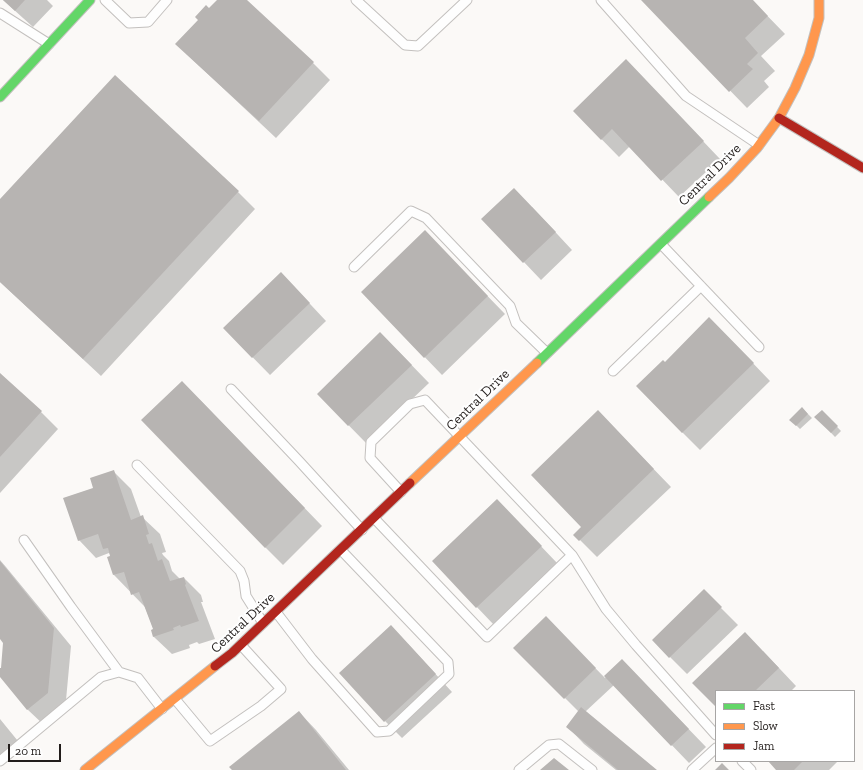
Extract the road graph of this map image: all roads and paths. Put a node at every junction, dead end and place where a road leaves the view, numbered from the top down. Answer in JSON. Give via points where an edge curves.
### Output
{"nodes":[{"id":1,"x":90,"y":0,"type":"edge"},
{"id":2,"x":105,"y":0,"type":"edge"},
{"id":3,"x":167,"y":0,"type":"edge"},
{"id":4,"x":356,"y":0,"type":"edge"},
{"id":5,"x":467,"y":0,"type":"edge"},
{"id":6,"x":601,"y":0,"type":"edge"},
{"id":7,"x":817,"y":1,"type":"edge"},
{"id":8,"x":0,"y":13,"type":"edge"},
{"id":9,"x":49,"y":44,"type":"junction"},
{"id":10,"x":2,"y":91,"type":"edge"},
{"id":11,"x":779,"y":118,"type":"junction"},
{"id":12,"x":759,"y":145,"type":"junction"},
{"id":13,"x":863,"y":168,"type":"edge"},
{"id":14,"x":661,"y":244,"type":"junction"},
{"id":15,"x":354,"y":267,"type":"dead end"},
{"id":16,"x":701,"y":286,"type":"junction"},
{"id":17,"x":759,"y":347,"type":"dead end"},
{"id":18,"x":547,"y":353,"type":"junction"},
{"id":19,"x":613,"y":371,"type":"dead end"},
{"id":20,"x":231,"y":389,"type":"dead end"},
{"id":21,"x":459,"y":437,"type":"junction"},
{"id":22,"x":137,"y":465,"type":"dead end"},
{"id":23,"x":402,"y":492,"type":"junction"},
{"id":24,"x":374,"y":518,"type":"junction"},
{"id":25,"x":362,"y":530,"type":"junction"},
{"id":26,"x":24,"y":540,"type":"dead end"},
{"id":27,"x":341,"y":550,"type":"junction"},
{"id":28,"x":572,"y":556,"type":"junction"},
{"id":29,"x":276,"y":612,"type":"junction"},
{"id":30,"x":263,"y":624,"type":"junction"},
{"id":31,"x":241,"y":645,"type":"junction"},
{"id":32,"x":119,"y":672,"type":"junction"},
{"id":33,"x":175,"y":699,"type":"junction"},
{"id":34,"x":162,"y":709,"type":"junction"},
{"id":35,"x":715,"y":734,"type":"edge"},
{"id":36,"x":715,"y":749,"type":"edge"},
{"id":37,"x":0,"y":761,"type":"edge"},
{"id":38,"x":743,"y":762,"type":"edge"},
{"id":39,"x":86,"y":770,"type":"edge"},
{"id":40,"x":519,"y":770,"type":"edge"},
{"id":41,"x":592,"y":770,"type":"edge"},
{"id":42,"x":692,"y":770,"type":"edge"},
{"id":43,"x":751,"y":770,"type":"edge"}],
"edges":[{"from":1,"to":9,"type":"street"},
{"from":2,"to":3,"type":"lane","via":[[129,23],[148,22]]},
{"from":4,"to":5,"type":"lane","via":[[405,45],[418,46]]},
{"from":6,"to":12,"type":"lane","via":[[686,96]]},
{"from":7,"to":11,"type":"street","name":"Central Drive","via":[[819,18],[809,54]]},
{"from":8,"to":9,"type":"lane"},
{"from":9,"to":10,"type":"street"},
{"from":11,"to":12,"type":"street","name":"Central Drive"},
{"from":11,"to":13,"type":"street"},
{"from":12,"to":14,"type":"street","name":"Central Drive"},
{"from":14,"to":16,"type":"lane"},
{"from":14,"to":18,"type":"street","name":"Central Drive"},
{"from":15,"to":18,"type":"lane","via":[[411,211],[426,218],[510,306],[516,323]]},
{"from":16,"to":17,"type":"lane"},
{"from":16,"to":19,"type":"lane"},
{"from":18,"to":21,"type":"street","name":"Central Drive"},
{"from":20,"to":25,"type":"lane"},
{"from":21,"to":23,"type":"street","name":"Central Drive"},
{"from":21,"to":23,"type":"lane","via":[[425,400],[410,404],[371,442],[370,458]]},
{"from":21,"to":28,"type":"lane"},
{"from":22,"to":30,"type":"lane","via":[[240,571],[246,596]]},
{"from":23,"to":24,"type":"street","name":"Central Drive"},
{"from":24,"to":25,"type":"street","name":"Central Drive"},
{"from":24,"to":28,"type":"lane","via":[[487,637]]},
{"from":25,"to":27,"type":"street","name":"Central Drive"},
{"from":26,"to":32,"type":"lane"},
{"from":27,"to":29,"type":"street","name":"Central Drive"},
{"from":27,"to":29,"type":"lane","via":[[448,662],[449,674],[389,731],[377,732],[312,659]]},
{"from":28,"to":35,"type":"lane","via":[[606,609]]},
{"from":29,"to":30,"type":"street","name":"Central Drive"},
{"from":30,"to":31,"type":"street","name":"Central Drive"},
{"from":31,"to":33,"type":"street","name":"Central Drive"},
{"from":31,"to":33,"type":"lane","via":[[281,689],[210,741]]},
{"from":32,"to":34,"type":"lane","via":[[138,678]]},
{"from":32,"to":37,"type":"lane","via":[[101,677]]},
{"from":33,"to":34,"type":"street","name":"Central Drive"},
{"from":34,"to":39,"type":"street","name":"Central Drive","via":[[100,763]]},
{"from":36,"to":42,"type":"lane"},
{"from":38,"to":43,"type":"lane"},
{"from":40,"to":41,"type":"lane","via":[[549,745],[559,744]]}]}
